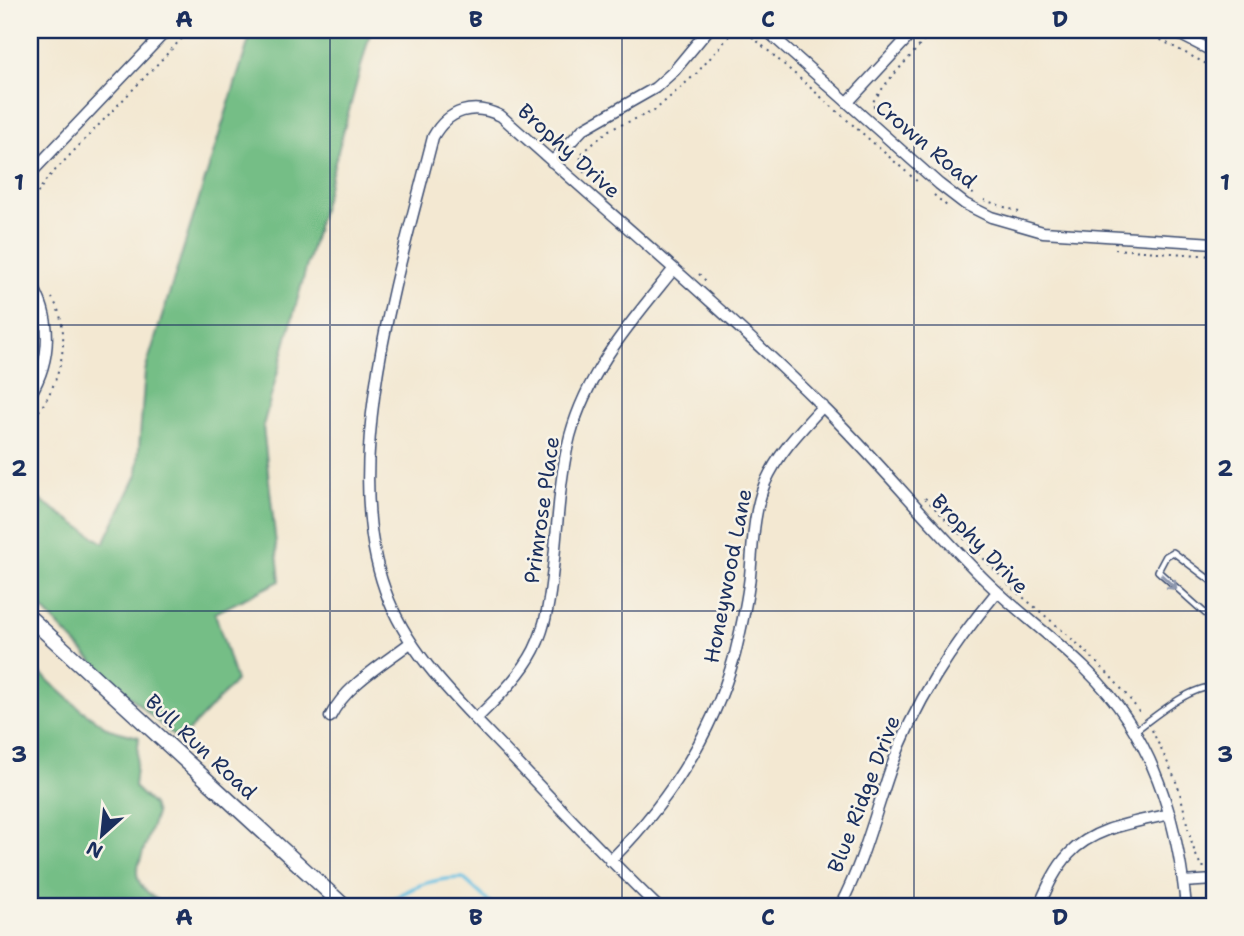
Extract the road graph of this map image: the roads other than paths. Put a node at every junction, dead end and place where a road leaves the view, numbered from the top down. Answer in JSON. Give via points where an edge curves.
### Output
{"nodes":[{"id":1,"x":167,"y":30,"type":"edge"},
{"id":2,"x":708,"y":30,"type":"edge"},
{"id":3,"x":766,"y":30,"type":"edge"},
{"id":4,"x":915,"y":30,"type":"edge"},
{"id":5,"x":1171,"y":30,"type":"edge"},
{"id":6,"x":1214,"y":52,"type":"edge"},
{"id":7,"x":848,"y":102,"type":"junction"},
{"id":8,"x":552,"y":162,"type":"junction"},
{"id":9,"x":30,"y":174,"type":"edge"},
{"id":10,"x":1214,"y":243,"type":"edge"},
{"id":11,"x":673,"y":270,"type":"junction"},
{"id":12,"x":30,"y":282,"type":"edge"},
{"id":13,"x":30,"y":395,"type":"edge"},
{"id":14,"x":822,"y":407,"type":"junction"},
{"id":15,"x":1214,"y":583,"type":"edge"},
{"id":16,"x":997,"y":592,"type":"junction"},
{"id":17,"x":30,"y":618,"type":"edge"},
{"id":18,"x":1214,"y":618,"type":"edge"},
{"id":19,"x":410,"y":643,"type":"junction"},
{"id":20,"x":1214,"y":659,"type":"edge"},
{"id":21,"x":1214,"y":687,"type":"edge"},
{"id":22,"x":330,"y":717,"type":"dead end"},
{"id":23,"x":476,"y":719,"type":"junction"},
{"id":24,"x":1135,"y":731,"type":"junction"},
{"id":25,"x":1170,"y":814,"type":"junction"},
{"id":26,"x":610,"y":861,"type":"junction"},
{"id":27,"x":1214,"y":880,"type":"edge"},
{"id":28,"x":1183,"y":881,"type":"junction"},
{"id":29,"x":344,"y":906,"type":"edge"},
{"id":30,"x":657,"y":906,"type":"edge"},
{"id":31,"x":840,"y":906,"type":"edge"},
{"id":32,"x":1039,"y":906,"type":"edge"},
{"id":33,"x":1185,"y":906,"type":"edge"}],
"edges":[{"from":1,"to":9,"type":"street"},
{"from":2,"to":8,"type":"street","via":[[655,88],[592,123]]},
{"from":3,"to":7,"type":"street","name":"Crown Road"},
{"from":4,"to":7,"type":"street"},
{"from":5,"to":6,"type":"street"},
{"from":7,"to":10,"type":"street","name":"Crown Road","via":[[939,184],[991,217],[1043,232]]},
{"from":8,"to":11,"type":"street","name":"Brophy Drive"},
{"from":8,"to":19,"type":"street","name":"Brophy Drive","via":[[501,116],[479,108],[447,118],[433,137],[390,307],[368,481],[376,565]]},
{"from":11,"to":14,"type":"street","name":"Brophy Drive"},
{"from":11,"to":23,"type":"street","name":"Primrose Place","via":[[619,337],[589,386],[570,435],[564,466],[550,603],[543,628],[523,668]]},
{"from":12,"to":13,"type":"street","via":[[48,339],[43,368]]},
{"from":14,"to":16,"type":"street","name":"Brophy Drive"},
{"from":14,"to":26,"type":"street","name":"Honeywood Lane","via":[[786,447],[765,483],[753,528],[744,617],[709,724],[668,793]]},
{"from":15,"to":18,"type":"lane","one_way":true,"via":[[1173,552],[1158,571]]},
{"from":16,"to":24,"type":"street","name":"Brophy Drive","via":[[1090,672]]},
{"from":16,"to":31,"type":"street","name":"Blue Ridge Drive","via":[[947,656],[924,695]]},
{"from":17,"to":29,"type":"street","name":"Bull Run Road"},
{"from":19,"to":22,"type":"street","via":[[349,690]]},
{"from":19,"to":23,"type":"street","name":"Brophy Drive"},
{"from":20,"to":21,"type":"lane"},
{"from":21,"to":24,"type":"lane","via":[[1204,687]]},
{"from":23,"to":26,"type":"street","name":"Brophy Drive"},
{"from":24,"to":25,"type":"street","name":"Brophy Drive"},
{"from":25,"to":28,"type":"street","name":"Brophy Drive"},
{"from":25,"to":32,"type":"street","via":[[1086,840],[1060,865]]},
{"from":26,"to":30,"type":"street","name":"Brophy Drive"},
{"from":27,"to":28,"type":"street"},
{"from":28,"to":33,"type":"street","name":"Brophy Drive"}]}
